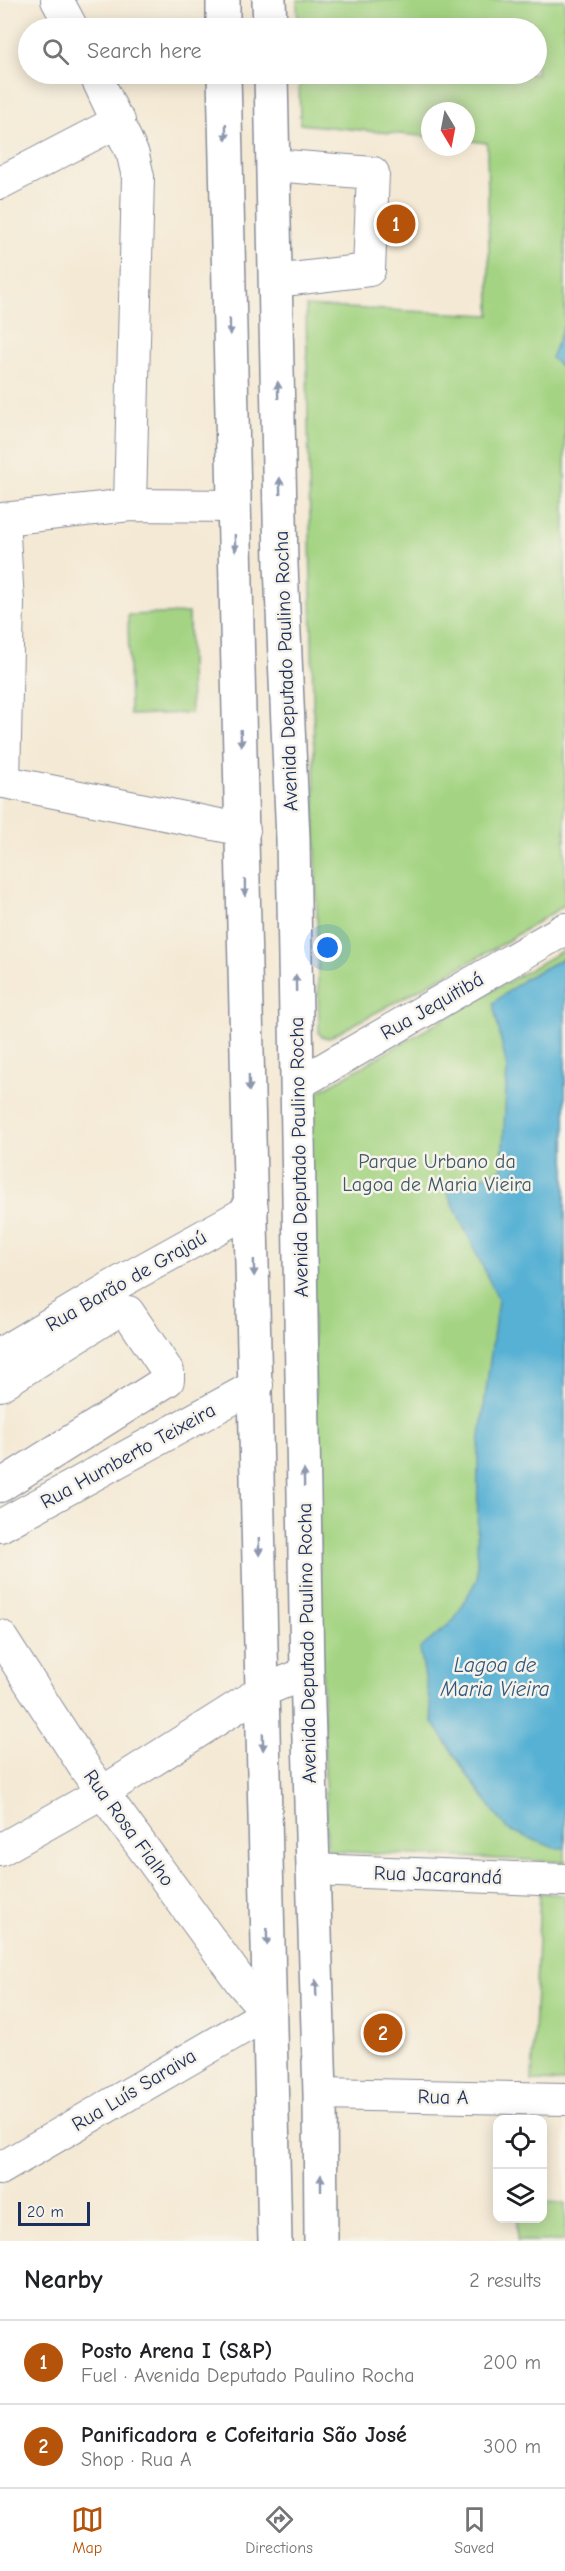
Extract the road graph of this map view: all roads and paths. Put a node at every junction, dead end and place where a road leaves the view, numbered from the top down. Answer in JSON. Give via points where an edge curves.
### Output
{"nodes":[{"id":1,"x":57,"y":0,"type":"edge"},
{"id":2,"x":223,"y":0,"type":"edge"},
{"id":3,"x":269,"y":0,"type":"edge"},
{"id":4,"x":67,"y":18,"type":"edge"},
{"id":5,"x":224,"y":18,"type":"edge"},
{"id":6,"x":270,"y":18,"type":"edge"},
{"id":7,"x":100,"y":84,"type":"edge"},
{"id":8,"x":225,"y":84,"type":"edge"},
{"id":9,"x":271,"y":84,"type":"edge"},
{"id":10,"x":120,"y":121,"type":"junction"},
{"id":11,"x":273,"y":165,"type":"junction"},
{"id":12,"x":0,"y":183,"type":"edge"},
{"id":13,"x":275,"y":281,"type":"junction"},
{"id":14,"x":130,"y":505,"type":"junction"},
{"id":15,"x":234,"y":506,"type":"junction"},
{"id":16,"x":1,"y":519,"type":"edge"},
{"id":17,"x":2,"y":782,"type":"edge"},
{"id":18,"x":244,"y":830,"type":"junction"},
{"id":19,"x":293,"y":839,"type":"junction"},
{"id":20,"x":565,"y":928,"type":"edge"},
{"id":21,"x":298,"y":1084,"type":"junction"},
{"id":22,"x":252,"y":1209,"type":"junction"},
{"id":23,"x":0,"y":1354,"type":"edge"},
{"id":24,"x":0,"y":1385,"type":"edge"},
{"id":25,"x":256,"y":1385,"type":"junction"},
{"id":26,"x":0,"y":1486,"type":"edge"},
{"id":27,"x":0,"y":1526,"type":"edge"},
{"id":28,"x":0,"y":1636,"type":"edge"},
{"id":29,"x":307,"y":1673,"type":"junction"},
{"id":30,"x":262,"y":1691,"type":"junction"},
{"id":31,"x":103,"y":1792,"type":"junction"},
{"id":32,"x":0,"y":1850,"type":"edge"},
{"id":33,"x":312,"y":1870,"type":"junction"},
{"id":34,"x":565,"y":1880,"type":"edge"},
{"id":35,"x":268,"y":2013,"type":"junction"},
{"id":36,"x":320,"y":2094,"type":"junction"},
{"id":37,"x":565,"y":2099,"type":"edge"},
{"id":38,"x":0,"y":2169,"type":"edge"},
{"id":39,"x":275,"y":2241,"type":"edge"},
{"id":40,"x":321,"y":2241,"type":"edge"}],
"edges":[{"from":1,"to":4,"type":"street"},
{"from":2,"to":5,"type":"main road"},
{"from":3,"to":6,"type":"main road"},
{"from":7,"to":10,"type":"street"},
{"from":8,"to":15,"type":"main road","one_way":true},
{"from":9,"to":11,"type":"main road","name":"Avenida Deputado Paulino Rocha"},
{"from":10,"to":12,"type":"street"},
{"from":10,"to":14,"type":"street","via":[[134,154],[138,177]]},
{"from":11,"to":13,"type":"main road","name":"Avenida Deputado Paulino Rocha"},
{"from":11,"to":13,"type":"street","via":[[372,173],[369,270]]},
{"from":19,"to":13,"type":"main road","name":"Avenida Deputado Paulino Rocha","one_way":true,"via":[[281,565]]},
{"from":14,"to":15,"type":"street"},
{"from":14,"to":16,"type":"street"},
{"from":15,"to":18,"type":"main road","one_way":true},
{"from":16,"to":17,"type":"street","via":[[8,602]]},
{"from":17,"to":18,"type":"street"},
{"from":18,"to":19,"type":"main road"},
{"from":18,"to":22,"type":"main road","one_way":true},
{"from":21,"to":19,"type":"main road","name":"Avenida Deputado Paulino Rocha","one_way":true},
{"from":20,"to":21,"type":"street","name":"Rua Jequitibá"},
{"from":29,"to":21,"type":"main road","name":"Avenida Deputado Paulino Rocha","one_way":true},
{"from":22,"to":23,"type":"street","name":"Rua Barão de Grajaú"},
{"from":22,"to":25,"type":"main road","one_way":true},
{"from":24,"to":26,"type":"street","via":[[114,1313],[128,1312],[168,1372],[168,1380]]},
{"from":25,"to":27,"type":"street","name":"Rua Humberto Teixeira"},
{"from":25,"to":30,"type":"main road","one_way":true},
{"from":28,"to":31,"type":"street","name":"Rua Rosa Fialho"},
{"from":29,"to":30,"type":"street"},
{"from":29,"to":33,"type":"main road","name":"Avenida Deputado Paulino Rocha"},
{"from":30,"to":31,"type":"street"},
{"from":30,"to":35,"type":"main road","one_way":true},
{"from":31,"to":32,"type":"street"},
{"from":31,"to":35,"type":"street","name":"Rua Rosa Fialho","via":[[241,1982]]},
{"from":33,"to":34,"type":"street","name":"Rua Jacarandá"},
{"from":36,"to":33,"type":"main road","name":"Avenida Deputado Paulino Rocha","one_way":true},
{"from":35,"to":38,"type":"street","name":"Rua Luís Saraiva"},
{"from":35,"to":39,"type":"main road"},
{"from":36,"to":37,"type":"street","name":"Rua A"},
{"from":40,"to":36,"type":"main road","name":"Avenida Deputado Paulino Rocha","one_way":true}]}
